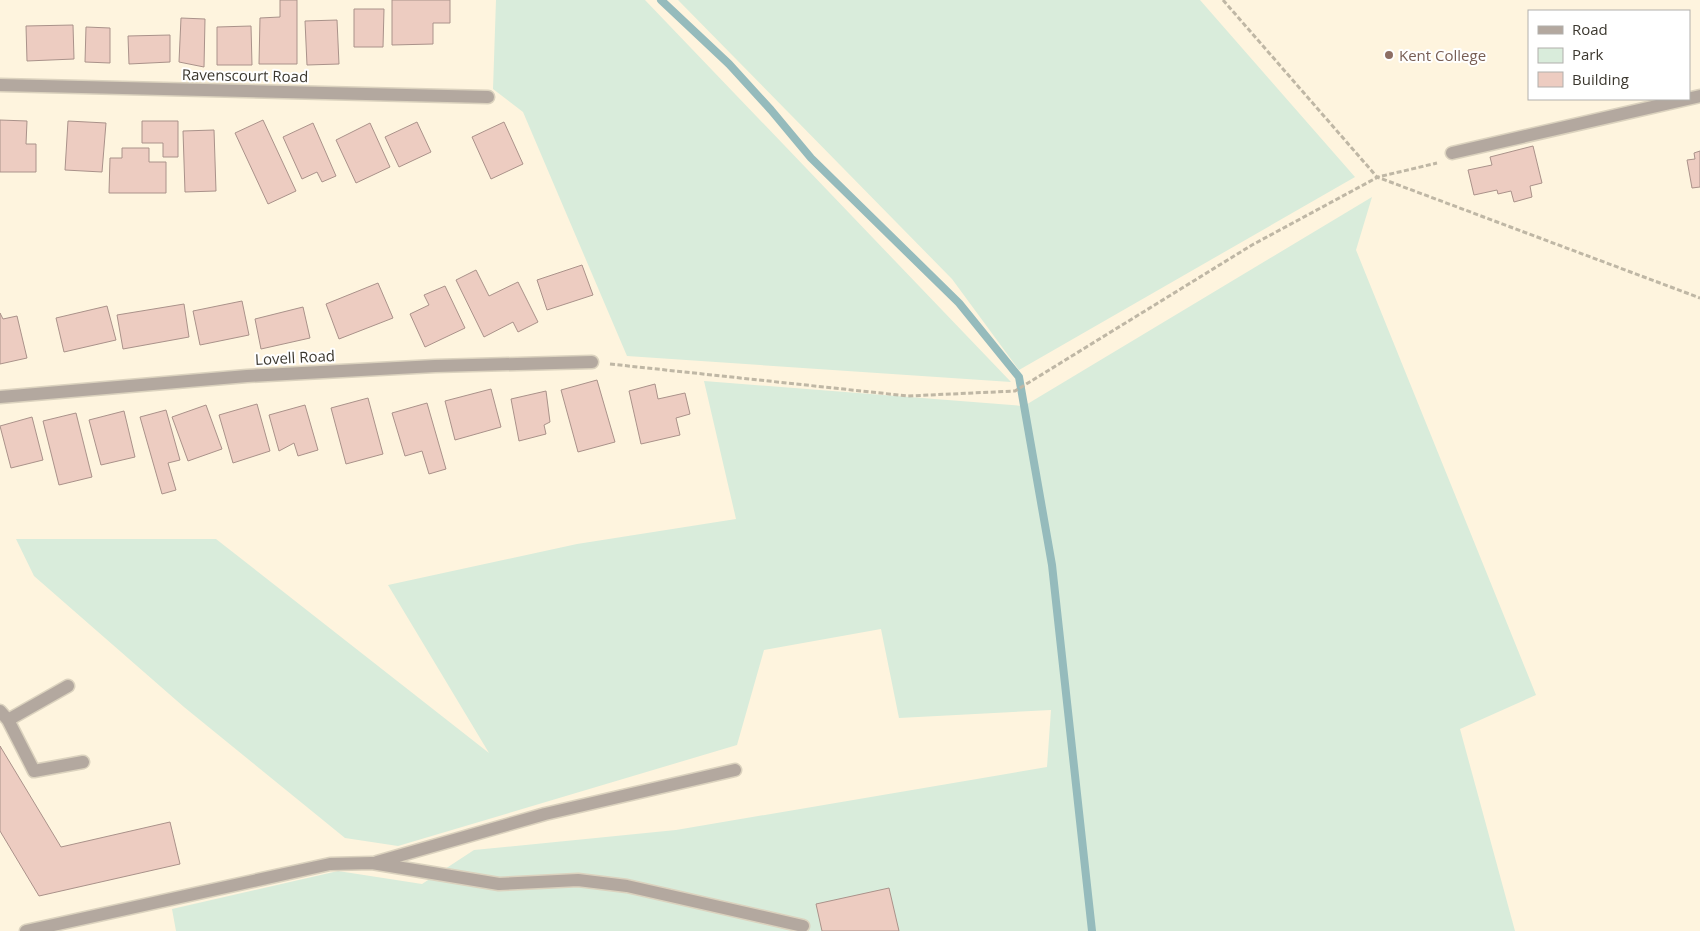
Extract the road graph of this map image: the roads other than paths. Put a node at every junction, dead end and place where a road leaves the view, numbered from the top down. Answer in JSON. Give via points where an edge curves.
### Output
{"nodes":[{"id":1,"x":0,"y":85,"type":"edge"},
{"id":2,"x":488,"y":97,"type":"dead end"},
{"id":3,"x":1683,"y":100,"type":"edge"},
{"id":4,"x":1452,"y":154,"type":"road end"},
{"id":5,"x":592,"y":362,"type":"road end"},
{"id":6,"x":0,"y":397,"type":"edge"},
{"id":7,"x":68,"y":686,"type":"dead end"},
{"id":8,"x":4,"y":715,"type":"edge"},
{"id":9,"x":83,"y":762,"type":"dead end"},
{"id":10,"x":734,"y":770,"type":"dead end"},
{"id":11,"x":372,"y":864,"type":"junction"},
{"id":12,"x":803,"y":926,"type":"dead end"},
{"id":13,"x":26,"y":931,"type":"edge"}],
"edges":[{"from":1,"to":2,"type":"street","name":"Ravenscourt Road"},
{"from":3,"to":4,"type":"street"},
{"from":5,"to":6,"type":"street","name":"Lovell Road","via":[[247,376]]},
{"from":7,"to":8,"type":"street"},
{"from":8,"to":9,"type":"street","via":[[34,771]]},
{"from":10,"to":11,"type":"street","via":[[545,814]]},
{"from":11,"to":12,"type":"street","via":[[498,884],[578,880],[627,886]]},
{"from":11,"to":13,"type":"street","via":[[330,864]]}]}
